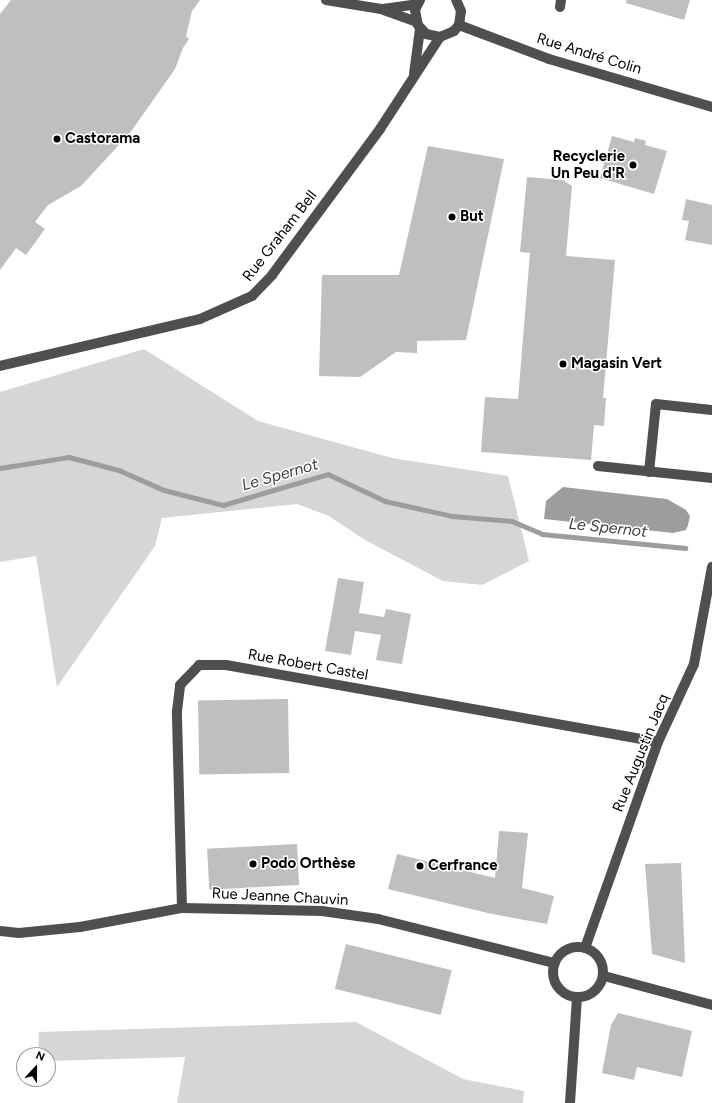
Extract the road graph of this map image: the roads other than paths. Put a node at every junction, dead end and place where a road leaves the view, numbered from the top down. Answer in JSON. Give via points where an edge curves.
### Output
{"nodes":[{"id":1,"x":326,"y":0,"type":"edge"},
{"id":2,"x":456,"y":0,"type":"edge"},
{"id":3,"x":418,"y":2,"type":"edge"},
{"id":4,"x":381,"y":9,"type":"junction"},
{"id":5,"x":459,"y":24,"type":"junction"},
{"id":6,"x":418,"y":25,"type":"junction"},
{"id":7,"x":440,"y":37,"type":"junction"},
{"id":8,"x":414,"y":78,"type":"junction"},
{"id":9,"x":712,"y":107,"type":"edge"},
{"id":10,"x":0,"y":366,"type":"edge"},
{"id":11,"x":712,"y":410,"type":"edge"},
{"id":12,"x":598,"y":466,"type":"dead end"},
{"id":13,"x":649,"y":472,"type":"junction"},
{"id":14,"x":712,"y":478,"type":"edge"},
{"id":15,"x":712,"y":566,"type":"edge"},
{"id":16,"x":658,"y":742,"type":"junction"},
{"id":17,"x":182,"y":908,"type":"junction"},
{"id":18,"x":0,"y":932,"type":"edge"},
{"id":19,"x":585,"y":948,"type":"junction"},
{"id":20,"x":555,"y":963,"type":"junction"},
{"id":21,"x":604,"y":976,"type":"junction"},
{"id":22,"x":577,"y":998,"type":"junction"},
{"id":23,"x":712,"y":1005,"type":"edge"},
{"id":24,"x":570,"y":1103,"type":"edge"}],
"edges":[{"from":1,"to":4,"type":"street"},
{"from":2,"to":5,"type":"street","via":[[461,11]]},
{"from":3,"to":4,"type":"street"},
{"from":3,"to":6,"type":"street","name":"Rue Graham Bell"},
{"from":4,"to":6,"type":"street"},
{"from":5,"to":7,"type":"street","via":[[454,31]]},
{"from":5,"to":9,"type":"street","name":"Rue André Colin","via":[[550,59]]},
{"from":6,"to":7,"type":"street","via":[[426,34]]},
{"from":6,"to":8,"type":"street","name":"Rue Graham Bell"},
{"from":7,"to":8,"type":"street","name":"Rue Graham Bell"},
{"from":8,"to":10,"type":"street","name":"Rue Graham Bell","via":[[380,129],[276,270],[252,296],[200,319]]},
{"from":11,"to":13,"type":"street","via":[[656,404]]},
{"from":12,"to":13,"type":"street"},
{"from":13,"to":14,"type":"street"},
{"from":15,"to":16,"type":"street","name":"Rue Augustin Jacq","via":[[694,664]]},
{"from":16,"to":17,"type":"street","name":"Rue Robert Castel","via":[[226,665],[199,665],[180,685],[177,711]]},
{"from":16,"to":19,"type":"street","name":"Rue Augustin Jacq"},
{"from":17,"to":18,"type":"street","name":"Rue Jeanne Chauvin","via":[[80,927],[19,933]]},
{"from":17,"to":20,"type":"street","name":"Rue Jeanne Chauvin","via":[[322,911],[378,919]]},
{"from":19,"to":20,"type":"street","via":[[567,949]]},
{"from":19,"to":21,"type":"street","via":[[600,958]]},
{"from":20,"to":22,"type":"street","via":[[553,975],[557,986],[566,994]]},
{"from":21,"to":22,"type":"street","via":[[594,992]]},
{"from":21,"to":23,"type":"street"},
{"from":22,"to":24,"type":"street"}]}
